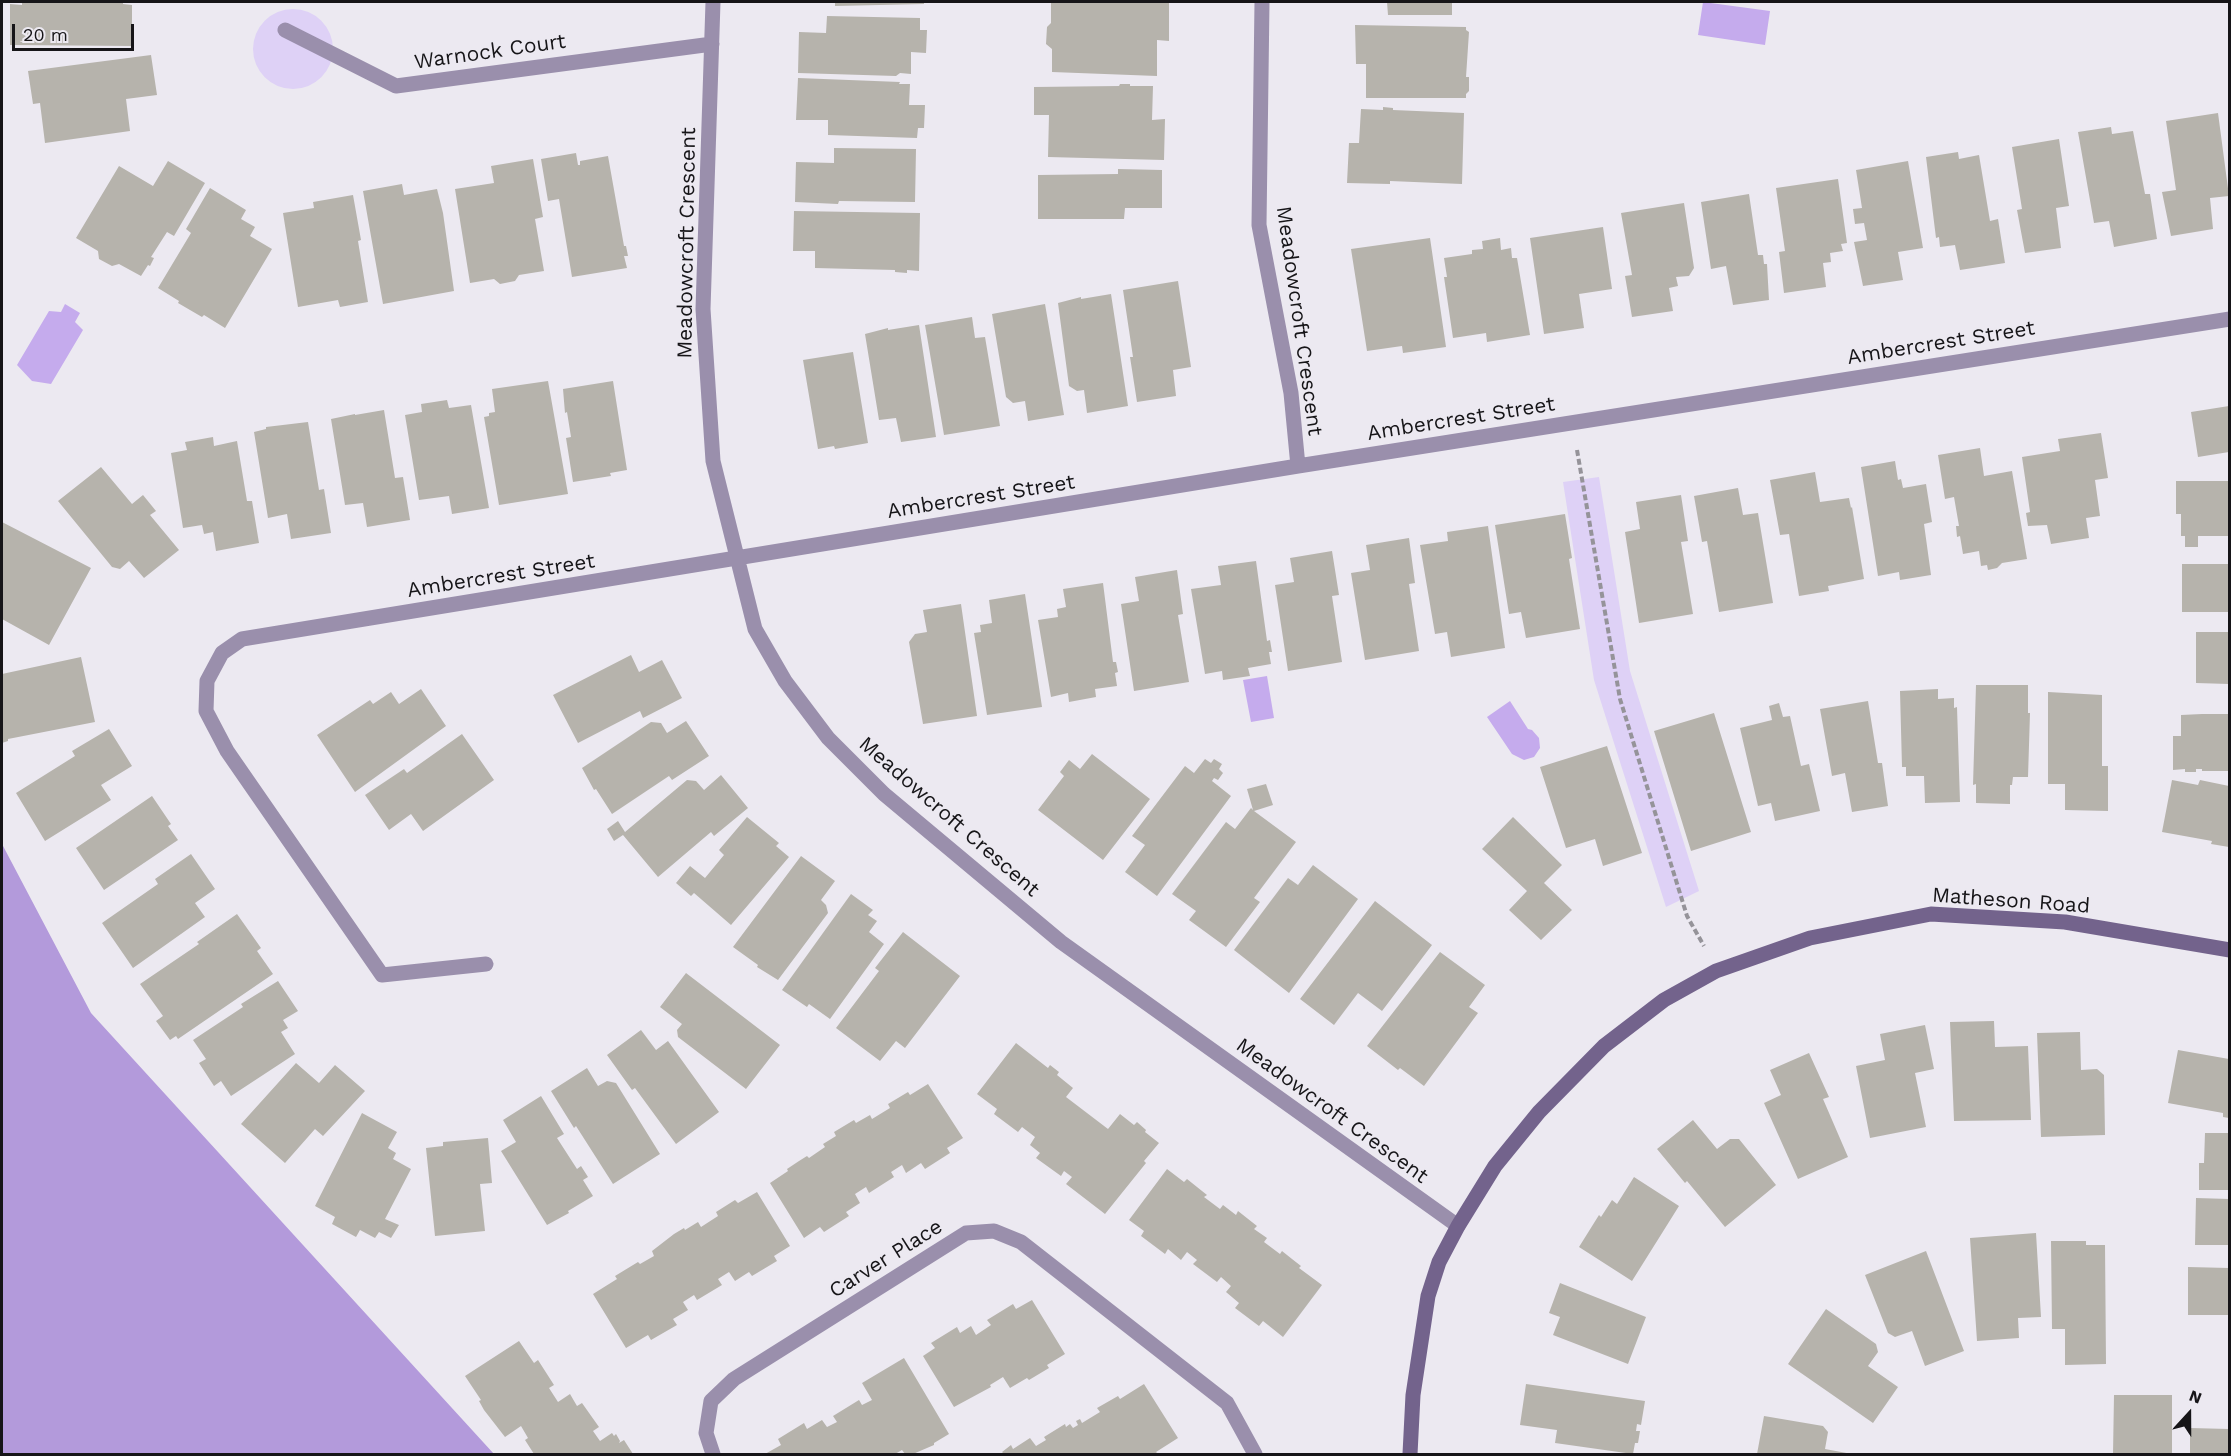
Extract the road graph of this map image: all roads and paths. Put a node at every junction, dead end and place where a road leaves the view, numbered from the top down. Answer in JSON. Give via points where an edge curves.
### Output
{"nodes":[{"id":1,"x":713,"y":2,"type":"edge"},
{"id":2,"x":1262,"y":2,"type":"edge"},
{"id":3,"x":285,"y":30,"type":"dead end"},
{"id":4,"x":712,"y":44,"type":"junction"},
{"id":5,"x":2229,"y":319,"type":"edge"},
{"id":6,"x":1572,"y":422,"type":"junction"},
{"id":7,"x":1298,"y":466,"type":"junction"},
{"id":8,"x":738,"y":558,"type":"junction"},
{"id":9,"x":2229,"y":950,"type":"edge"},
{"id":10,"x":486,"y":964,"type":"dead end"},
{"id":11,"x":1716,"y":971,"type":"junction"},
{"id":12,"x":1458,"y":1226,"type":"junction"},
{"id":13,"x":713,"y":1455,"type":"edge"},
{"id":14,"x":1255,"y":1455,"type":"edge"},
{"id":15,"x":1410,"y":1455,"type":"edge"}],
"edges":[{"from":1,"to":4,"type":"street","name":"Meadowcroft Crescent"},
{"from":2,"to":7,"type":"street","name":"Meadowcroft Crescent","via":[[1259,225],[1291,393]]},
{"from":3,"to":4,"type":"street","name":"Warnock Court","via":[[396,86]]},
{"from":4,"to":8,"type":"street","name":"Meadowcroft Crescent","via":[[703,309],[713,461]]},
{"from":5,"to":6,"type":"street","name":"Ambercrest Street"},
{"from":6,"to":7,"type":"street","name":"Ambercrest Street"},
{"from":6,"to":11,"type":"path","via":[[1620,699],[1687,916]]},
{"from":7,"to":8,"type":"street","name":"Ambercrest Street"},
{"from":8,"to":10,"type":"street","name":"Ambercrest Street","via":[[242,639],[222,653],[207,681],[206,711],[227,751],[382,975]]},
{"from":8,"to":12,"type":"street","name":"Meadowcroft Crescent","via":[[755,629],[785,681],[828,738],[884,794],[1061,942]]},
{"from":9,"to":11,"type":"street","name":"Matheson Road","via":[[2065,922],[1931,914],[1810,938]]},
{"from":11,"to":12,"type":"street","name":"Matheson Road","via":[[1664,1000],[1604,1046],[1531,1121],[1495,1167]]},
{"from":12,"to":15,"type":"street","name":"Matheson Road","via":[[1439,1262],[1428,1296],[1413,1395]]},
{"from":13,"to":14,"type":"street","name":"Carver Place","via":[[706,1433],[711,1401],[734,1379],[966,1233],[994,1231],[1021,1242],[1227,1403]]}]}
